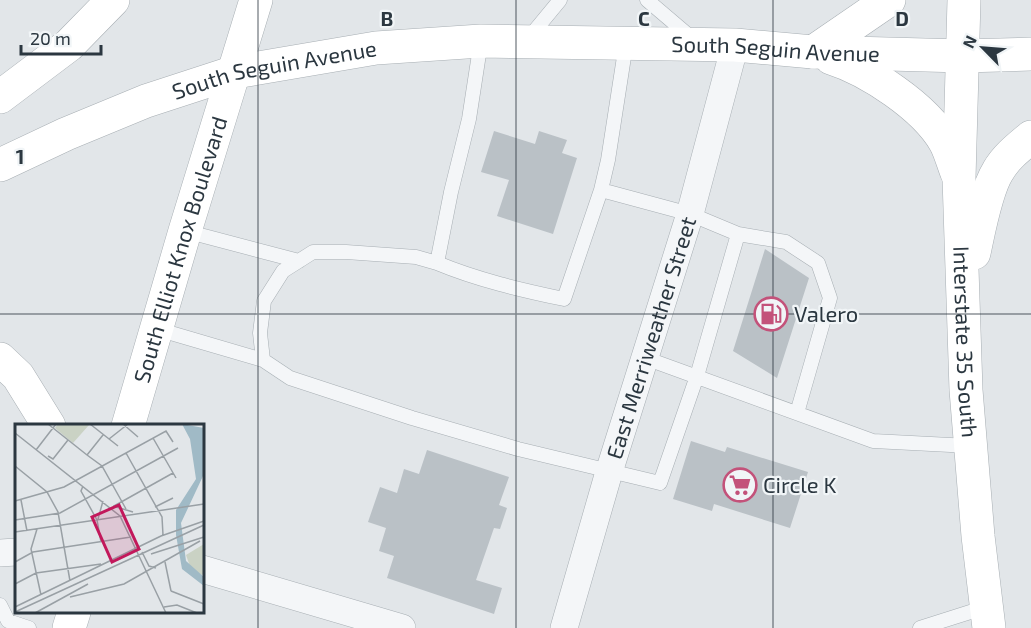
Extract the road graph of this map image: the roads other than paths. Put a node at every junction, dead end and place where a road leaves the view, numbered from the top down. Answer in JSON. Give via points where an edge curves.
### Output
{"nodes":[{"id":1,"x":113,"y":0,"type":"edge"},
{"id":2,"x":256,"y":0,"type":"edge"},
{"id":3,"x":560,"y":0,"type":"edge"},
{"id":4,"x":647,"y":0,"type":"edge"},
{"id":5,"x":889,"y":0,"type":"edge"},
{"id":6,"x":963,"y":0,"type":"edge"},
{"id":7,"x":481,"y":42,"type":"junction"},
{"id":8,"x":524,"y":42,"type":"junction"},
{"id":9,"x":626,"y":44,"type":"junction"},
{"id":10,"x":701,"y":45,"type":"junction"},
{"id":11,"x":735,"y":45,"type":"junction"},
{"id":12,"x":813,"y":52,"type":"junction"},
{"id":13,"x":1031,"y":54,"type":"edge"},
{"id":14,"x":963,"y":56,"type":"junction"},
{"id":15,"x":235,"y":72,"type":"junction"},
{"id":16,"x":0,"y":97,"type":"edge"},
{"id":17,"x":1031,"y":137,"type":"edge"},
{"id":18,"x":0,"y":165,"type":"edge"},
{"id":19,"x":959,"y":178,"type":"junction"},
{"id":20,"x":601,"y":190,"type":"junction"},
{"id":21,"x":690,"y":214,"type":"junction"},
{"id":22,"x":185,"y":231,"type":"junction"},
{"id":23,"x":738,"y":234,"type":"junction"},
{"id":24,"x":299,"y":261,"type":"junction"},
{"id":25,"x":437,"y":262,"type":"junction"},
{"id":26,"x":963,"y":301,"type":"junction"},
{"id":27,"x":157,"y":329,"type":"junction"},
{"id":28,"x":0,"y":358,"type":"edge"},
{"id":29,"x":645,"y":358,"type":"junction"},
{"id":30,"x":263,"y":360,"type":"junction"},
{"id":31,"x":697,"y":376,"type":"junction"},
{"id":32,"x":797,"y":413,"type":"junction"},
{"id":33,"x":48,"y":424,"type":"edge"},
{"id":34,"x":129,"y":424,"type":"edge"},
{"id":35,"x":970,"y":446,"type":"junction"},
{"id":36,"x":609,"y":472,"type":"junction"},
{"id":37,"x":15,"y":552,"type":"edge"},
{"id":38,"x":0,"y":553,"type":"edge"},
{"id":39,"x":204,"y":570,"type":"edge"},
{"id":40,"x":1,"y":609,"type":"edge"},
{"id":41,"x":74,"y":613,"type":"edge"},
{"id":42,"x":988,"y":618,"type":"edge"},
{"id":43,"x":29,"y":628,"type":"edge"},
{"id":44,"x":69,"y":628,"type":"edge"},
{"id":45,"x":402,"y":628,"type":"edge"},
{"id":46,"x":564,"y":628,"type":"edge"},
{"id":47,"x":920,"y":628,"type":"edge"}],
"edges":[{"from":1,"to":16,"type":"main road","via":[[69,45]]},
{"from":2,"to":15,"type":"main road","name":"South Elliot Knox Boulevard"},
{"from":3,"to":8,"type":"lane"},
{"from":4,"to":10,"type":"lane"},
{"from":5,"to":12,"type":"main road"},
{"from":6,"to":14,"type":"main road","name":"Interstate 35 South"},
{"from":7,"to":8,"type":"main road","name":"South Seguin Avenue"},
{"from":7,"to":15,"type":"main road","name":"South Seguin Avenue","via":[[376,48]]},
{"from":7,"to":25,"type":"lane","via":[[470,119]]},
{"from":8,"to":9,"type":"main road","name":"South Seguin Avenue"},
{"from":9,"to":10,"type":"main road","name":"South Seguin Avenue"},
{"from":9,"to":20,"type":"lane"},
{"from":10,"to":11,"type":"main road","name":"South Seguin Avenue"},
{"from":11,"to":12,"type":"main road","name":"South Seguin Avenue"},
{"from":11,"to":21,"type":"street","name":"East Merriweather Street"},
{"from":12,"to":14,"type":"main road","name":"South Seguin Avenue"},
{"from":12,"to":19,"type":"main road","via":[[870,74],[911,106],[945,142]]},
{"from":13,"to":14,"type":"main road","name":"South Seguin Avenue"},
{"from":14,"to":19,"type":"main road","name":"Interstate 35 South"},
{"from":15,"to":18,"type":"main road","name":"South Seguin Avenue","via":[[146,101]]},
{"from":15,"to":22,"type":"main road","name":"South Elliot Knox Boulevard"},
{"from":17,"to":26,"type":"main road","via":[[1012,152],[997,172]]},
{"from":19,"to":26,"type":"main road","name":"Interstate 35 South"},
{"from":20,"to":21,"type":"lane"},
{"from":20,"to":25,"type":"lane","via":[[564,299],[509,287]]},
{"from":21,"to":23,"type":"lane"},
{"from":21,"to":29,"type":"street","name":"East Merriweather Street"},
{"from":22,"to":24,"type":"lane"},
{"from":22,"to":27,"type":"main road","name":"South Elliot Knox Boulevard"},
{"from":23,"to":31,"type":"lane"},
{"from":23,"to":32,"type":"lane","via":[[786,242],[810,258],[818,264],[830,298]]},
{"from":24,"to":25,"type":"lane","via":[[313,252],[346,252],[416,256]]},
{"from":24,"to":30,"type":"lane","via":[[283,271],[264,302],[260,333]]},
{"from":26,"to":35,"type":"main road","name":"Interstate 35 South"},
{"from":27,"to":30,"type":"lane"},
{"from":27,"to":34,"type":"main road","name":"South Elliot Knox Boulevard"},
{"from":28,"to":33,"type":"main road","via":[[18,376]]},
{"from":29,"to":31,"type":"lane"},
{"from":29,"to":36,"type":"street","name":"East Merriweather Street"},
{"from":30,"to":36,"type":"lane","via":[[290,378],[326,392]]},
{"from":31,"to":32,"type":"lane"},
{"from":31,"to":36,"type":"lane","via":[[660,483]]},
{"from":32,"to":35,"type":"lane","via":[[873,441]]},
{"from":35,"to":42,"type":"main road","name":"Interstate 35 South"},
{"from":36,"to":46,"type":"street","name":"East Merriweather Street"},
{"from":37,"to":38,"type":"street"},
{"from":39,"to":45,"type":"street"},
{"from":40,"to":43,"type":"lane","via":[[8,621]]},
{"from":41,"to":44,"type":"main road"},
{"from":42,"to":47,"type":"lane"}]}
